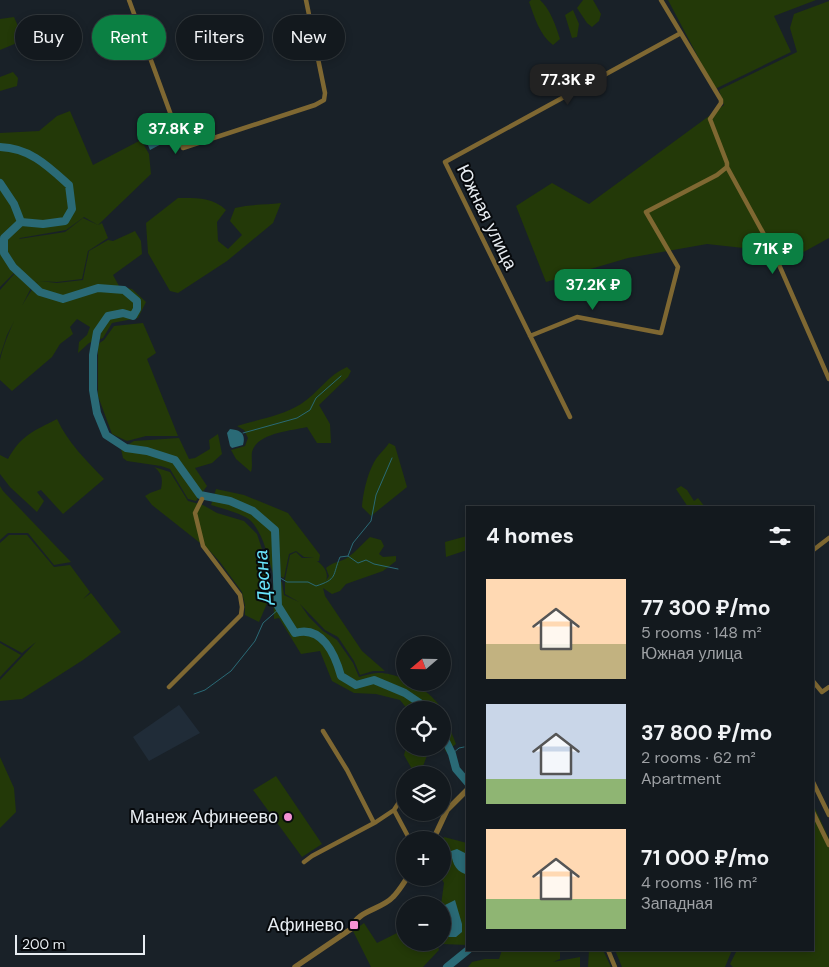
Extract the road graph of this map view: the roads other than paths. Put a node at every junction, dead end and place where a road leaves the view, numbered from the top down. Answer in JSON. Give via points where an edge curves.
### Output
{"nodes":[{"id":1,"x":129,"y":0,"type":"edge"},
{"id":2,"x":306,"y":0,"type":"edge"},
{"id":3,"x":661,"y":0,"type":"edge"},
{"id":4,"x":681,"y":33,"type":"junction"},
{"id":5,"x":727,"y":167,"type":"junction"},
{"id":6,"x":530,"y":336,"type":"junction"},
{"id":7,"x":829,"y":379,"type":"edge"},
{"id":8,"x":570,"y":416,"type":"dead end"},
{"id":9,"x":202,"y":499,"type":"dead end"},
{"id":10,"x":829,"y":538,"type":"edge"},
{"id":11,"x":814,"y":549,"type":"edge"},
{"id":12,"x":814,"y":682,"type":"edge"},
{"id":13,"x":169,"y":687,"type":"dead end"},
{"id":14,"x":829,"y":687,"type":"edge"},
{"id":15,"x":323,"y":731,"type":"dead end"},
{"id":16,"x":814,"y":784,"type":"edge"},
{"id":17,"x":466,"y":791,"type":"edge"},
{"id":18,"x":396,"y":807,"type":"edge"},
{"id":19,"x":394,"y":810,"type":"junction"},
{"id":20,"x":814,"y":814,"type":"edge"},
{"id":21,"x":829,"y":815,"type":"edge"},
{"id":22,"x":374,"y":823,"type":"junction"},
{"id":23,"x":405,"y":831,"type":"edge"},
{"id":24,"x":437,"y":831,"type":"edge"},
{"id":25,"x":829,"y":845,"type":"edge"},
{"id":26,"x":304,"y":862,"type":"dead end"},
{"id":27,"x":402,"y":886,"type":"edge"},
{"id":28,"x":608,"y":951,"type":"edge"},
{"id":29,"x":296,"y":967,"type":"edge"},
{"id":30,"x":615,"y":967,"type":"edge"}],
"edges":[{"from":1,"to":2,"type":"street","via":[[183,148],[324,100]]},
{"from":3,"to":4,"type":"street"},
{"from":4,"to":5,"type":"street","via":[[721,100],[710,119]]},
{"from":4,"to":6,"type":"street","name":"Южная улица","via":[[445,162]]},
{"from":5,"to":6,"type":"street","via":[[646,212],[678,267],[661,333],[577,318]]},
{"from":5,"to":7,"type":"street","via":[[773,251]]},
{"from":6,"to":8,"type":"street","name":"Южная улица"},
{"from":9,"to":13,"type":"street","via":[[195,514],[203,546],[240,595],[242,608],[240,615]]},
{"from":10,"to":11,"type":"street"},
{"from":12,"to":14,"type":"street","via":[[822,692]]},
{"from":15,"to":22,"type":"street"},
{"from":16,"to":21,"type":"street"},
{"from":17,"to":24,"type":"street","via":[[447,810]]},
{"from":18,"to":19,"type":"street"},
{"from":19,"to":22,"type":"street"},
{"from":19,"to":23,"type":"street"},
{"from":20,"to":25,"type":"street"},
{"from":22,"to":26,"type":"street"},
{"from":27,"to":29,"type":"street","via":[[392,898],[359,916],[351,929]]},
{"from":28,"to":30,"type":"street"}]}
